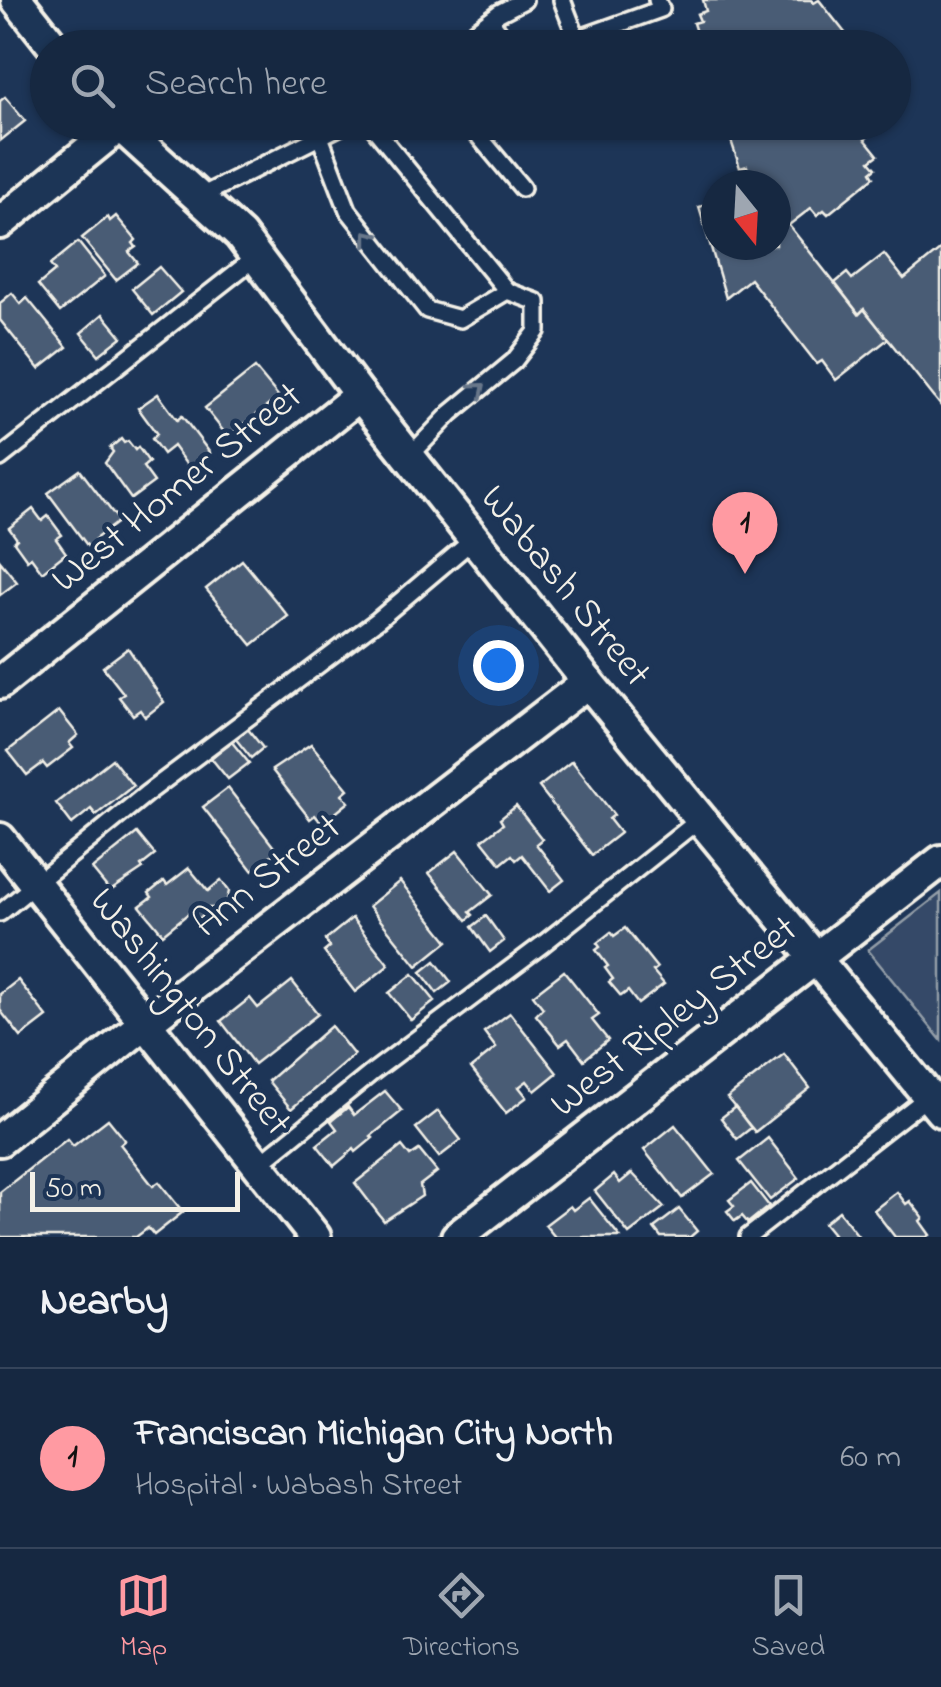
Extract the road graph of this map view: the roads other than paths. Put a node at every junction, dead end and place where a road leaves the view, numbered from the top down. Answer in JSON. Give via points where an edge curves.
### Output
{"nodes":[{"id":1,"x":17,"y":0,"type":"edge"},
{"id":2,"x":524,"y":0,"type":"edge"},
{"id":3,"x":562,"y":0,"type":"edge"},
{"id":4,"x":658,"y":0,"type":"edge"},
{"id":5,"x":490,"y":20,"type":"junction"},
{"id":6,"x":41,"y":30,"type":"edge"},
{"id":7,"x":476,"y":30,"type":"edge"},
{"id":8,"x":498,"y":30,"type":"edge"},
{"id":9,"x":573,"y":30,"type":"edge"},
{"id":10,"x":602,"y":30,"type":"edge"},
{"id":11,"x":99,"y":140,"type":"edge"},
{"id":12,"x":135,"y":140,"type":"edge"},
{"id":13,"x":314,"y":140,"type":"edge"},
{"id":14,"x":321,"y":140,"type":"edge"},
{"id":15,"x":384,"y":140,"type":"edge"},
{"id":16,"x":482,"y":140,"type":"edge"},
{"id":17,"x":522,"y":188,"type":"dead end"},
{"id":18,"x":197,"y":198,"type":"junction"},
{"id":19,"x":0,"y":223,"type":"edge"},
{"id":20,"x":256,"y":257,"type":"junction"},
{"id":21,"x":507,"y":291,"type":"junction"},
{"id":22,"x":360,"y":396,"type":"junction"},
{"id":23,"x":409,"y":457,"type":"junction"},
{"id":24,"x":0,"y":458,"type":"edge"},
{"id":25,"x":474,"y":539,"type":"junction"},
{"id":26,"x":0,"y":682,"type":"edge"},
{"id":27,"x":588,"y":682,"type":"junction"},
{"id":28,"x":700,"y":818,"type":"junction"},
{"id":29,"x":0,"y":840,"type":"edge"},
{"id":30,"x":941,"y":861,"type":"edge"},
{"id":31,"x":36,"y":886,"type":"junction"},
{"id":32,"x":0,"y":913,"type":"edge"},
{"id":33,"x":817,"y":960,"type":"junction"},
{"id":34,"x":145,"y":1022,"type":"junction"},
{"id":35,"x":935,"y":1103,"type":"edge"},
{"id":36,"x":0,"y":1140,"type":"edge"},
{"id":37,"x":258,"y":1165,"type":"junction"},
{"id":38,"x":316,"y":1237,"type":"edge"},
{"id":39,"x":457,"y":1237,"type":"edge"},
{"id":40,"x":748,"y":1237,"type":"edge"}],
"edges":[{"from":1,"to":6,"type":"street"},
{"from":2,"to":5,"type":"lane"},
{"from":3,"to":9,"type":"lane"},
{"from":4,"to":10,"type":"lane","via":[[661,10]]},
{"from":5,"to":7,"type":"lane"},
{"from":5,"to":8,"type":"lane"},
{"from":11,"to":19,"type":"street"},
{"from":12,"to":18,"type":"street","name":"Wabash Street"},
{"from":13,"to":18,"type":"lane"},
{"from":21,"to":14,"type":"lane","one_way":true,"via":[[460,318],[427,310],[348,210]]},
{"from":15,"to":21,"type":"lane"},
{"from":16,"to":17,"type":"lane"},
{"from":18,"to":20,"type":"street","name":"Wabash Street"},
{"from":20,"to":22,"type":"street","name":"Wabash Street"},
{"from":20,"to":24,"type":"lane"},
{"from":23,"to":21,"type":"lane","one_way":true,"via":[[537,332],[536,302]]},
{"from":22,"to":23,"type":"street","name":"Wabash Street"},
{"from":22,"to":26,"type":"street","name":"West Homer Street"},
{"from":23,"to":25,"type":"street","name":"Wabash Street"},
{"from":25,"to":27,"type":"street","name":"Wabash Street"},
{"from":25,"to":31,"type":"lane"},
{"from":27,"to":28,"type":"street","name":"Wabash Street"},
{"from":27,"to":34,"type":"street","name":"Ann Street"},
{"from":28,"to":33,"type":"street","name":"Wabash Street"},
{"from":28,"to":37,"type":"lane"},
{"from":29,"to":31,"type":"street","name":"Washington Street"},
{"from":30,"to":33,"type":"street","name":"West Ripley Street"},
{"from":31,"to":32,"type":"lane"},
{"from":31,"to":34,"type":"street","name":"Washington Street"},
{"from":33,"to":35,"type":"street","name":"Wabash Street"},
{"from":33,"to":39,"type":"street","name":"West Ripley Street"},
{"from":34,"to":36,"type":"street","name":"Ann Street"},
{"from":34,"to":37,"type":"street","name":"Washington Street"},
{"from":35,"to":40,"type":"lane"},
{"from":37,"to":38,"type":"street","name":"Washington Street"}]}
